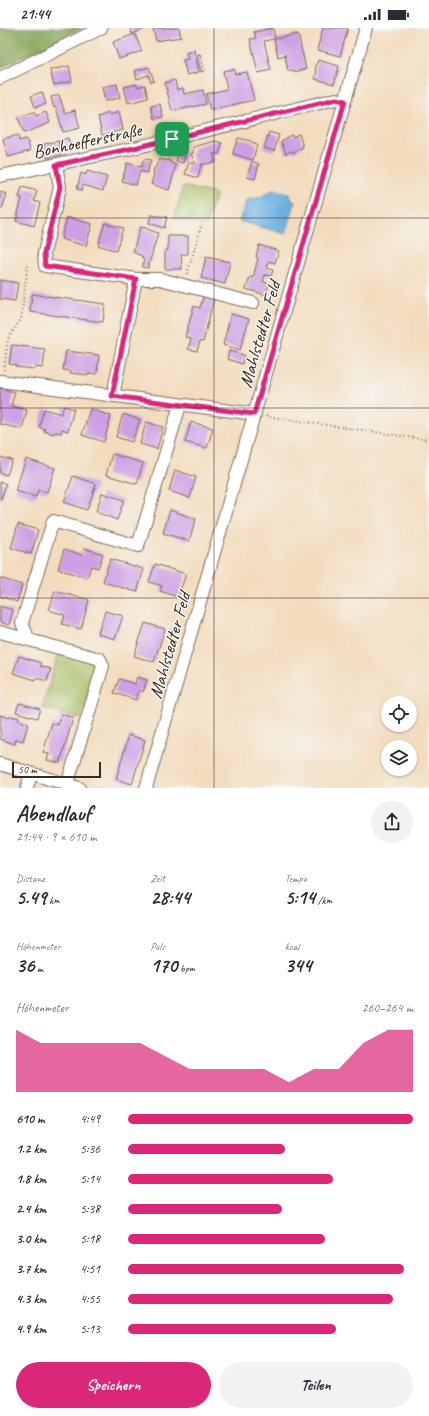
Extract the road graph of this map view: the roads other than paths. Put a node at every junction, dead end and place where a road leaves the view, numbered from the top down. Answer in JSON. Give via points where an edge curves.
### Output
{"nodes":[{"id":1,"x":101,"y":28,"type":"edge"},
{"id":2,"x":366,"y":28,"type":"edge"},
{"id":3,"x":0,"y":78,"type":"edge"},
{"id":4,"x":345,"y":101,"type":"junction"},
{"id":5,"x":56,"y":165,"type":"junction"},
{"id":6,"x":0,"y":176,"type":"edge"},
{"id":7,"x":136,"y":279,"type":"junction"},
{"id":8,"x":253,"y":302,"type":"dead end"},
{"id":9,"x":1,"y":381,"type":"edge"},
{"id":10,"x":112,"y":396,"type":"junction"},
{"id":11,"x":180,"y":405,"type":"junction"},
{"id":12,"x":254,"y":414,"type":"junction"},
{"id":13,"x":0,"y":632,"type":"edge"},
{"id":14,"x":29,"y":640,"type":"junction"},
{"id":15,"x":0,"y":764,"type":"edge"},
{"id":16,"x":31,"y":774,"type":"junction"},
{"id":17,"x":73,"y":786,"type":"edge"},
{"id":18,"x":27,"y":788,"type":"edge"},
{"id":19,"x":146,"y":788,"type":"edge"}],
"edges":[{"from":1,"to":3,"type":"street"},
{"from":2,"to":4,"type":"street","name":"Mahlstedter Feld"},
{"from":4,"to":5,"type":"street","name":"Bonhoefferstraße","via":[[336,99]]},
{"from":4,"to":12,"type":"street","name":"Mahlstedter Feld"},
{"from":5,"to":6,"type":"street","name":"Bonhoefferstraße"},
{"from":5,"to":7,"type":"street","via":[[60,187],[44,253],[45,266]]},
{"from":7,"to":8,"type":"street","via":[[160,279]]},
{"from":7,"to":10,"type":"street"},
{"from":9,"to":10,"type":"street"},
{"from":10,"to":11,"type":"street"},
{"from":11,"to":12,"type":"street"},
{"from":11,"to":14,"type":"street","via":[[138,546],[53,521],[22,623]]},
{"from":12,"to":19,"type":"street","name":"Mahlstedter Feld"},
{"from":13,"to":14,"type":"street"},
{"from":14,"to":17,"type":"street","via":[[100,659],[103,666]]},
{"from":15,"to":16,"type":"street"},
{"from":16,"to":17,"type":"street"},
{"from":16,"to":18,"type":"street"}]}
